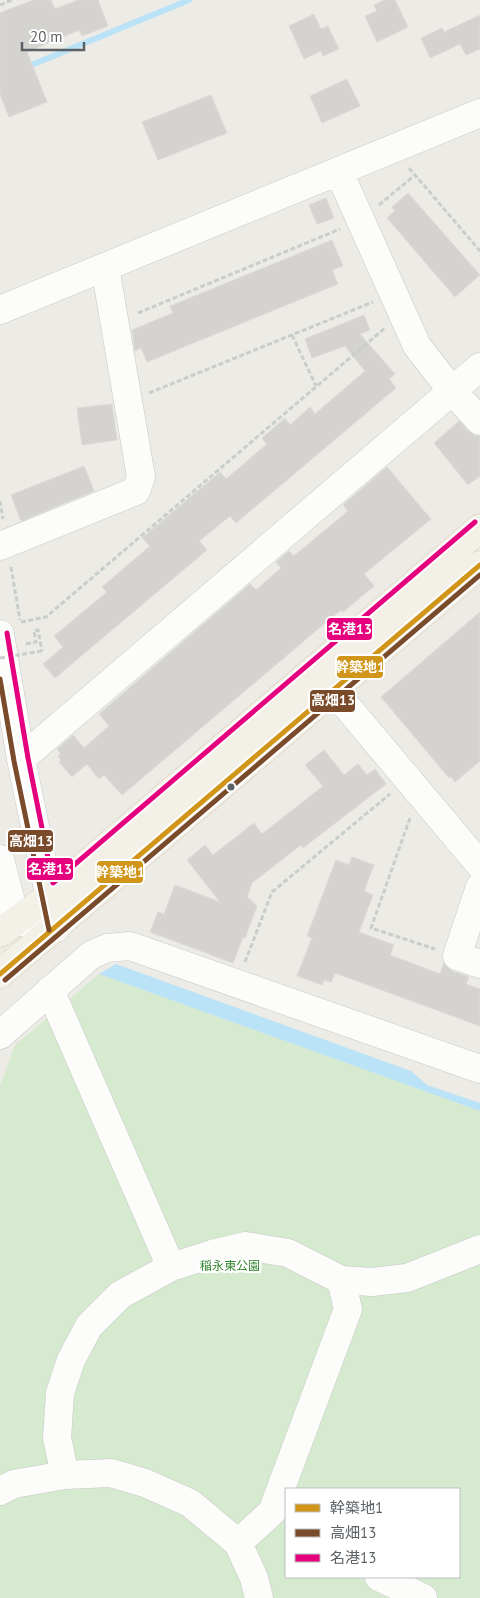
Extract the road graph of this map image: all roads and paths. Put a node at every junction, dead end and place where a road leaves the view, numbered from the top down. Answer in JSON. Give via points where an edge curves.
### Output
{"nodes":[{"id":1,"x":12,"y":0,"type":"edge"},
{"id":2,"x":0,"y":5,"type":"edge"},
{"id":3,"x":480,"y":113,"type":"edge"},
{"id":4,"x":392,"y":150,"type":"junction"},
{"id":5,"x":338,"y":172,"type":"junction"},
{"id":6,"x":414,"y":175,"type":"junction"},
{"id":7,"x":360,"y":220,"type":"junction"},
{"id":8,"x":480,"y":251,"type":"edge"},
{"id":9,"x":105,"y":267,"type":"junction"},
{"id":10,"x":398,"y":304,"type":"junction"},
{"id":11,"x":0,"y":310,"type":"edge"},
{"id":12,"x":114,"y":322,"type":"junction"},
{"id":13,"x":292,"y":335,"type":"junction"},
{"id":14,"x":480,"y":367,"type":"edge"},
{"id":15,"x":316,"y":386,"type":"junction"},
{"id":16,"x":452,"y":391,"type":"junction"},
{"id":17,"x":128,"y":402,"type":"junction"},
{"id":18,"x":480,"y":421,"type":"edge"},
{"id":19,"x":480,"y":528,"type":"edge"},
{"id":20,"x":0,"y":546,"type":"edge"},
{"id":21,"x":480,"y":565,"type":"edge"},
{"id":22,"x":15,"y":634,"type":"edge"},
{"id":23,"x":0,"y":658,"type":"edge"},
{"id":24,"x":333,"y":690,"type":"junction"},
{"id":25,"x":21,"y":758,"type":"junction"},
{"id":26,"x":413,"y":786,"type":"junction"},
{"id":27,"x":0,"y":859,"type":"edge"},
{"id":28,"x":480,"y":865,"type":"edge"},
{"id":29,"x":480,"y":887,"type":"edge"},
{"id":30,"x":48,"y":897,"type":"junction"},
{"id":31,"x":8,"y":927,"type":"edge"},
{"id":32,"x":56,"y":928,"type":"junction"},
{"id":33,"x":468,"y":960,"type":"edge"},
{"id":34,"x":0,"y":974,"type":"edge"},
{"id":35,"x":237,"y":983,"type":"junction"},
{"id":36,"x":50,"y":990,"type":"junction"},
{"id":37,"x":0,"y":1035,"type":"edge"},
{"id":38,"x":480,"y":1069,"type":"edge"},
{"id":39,"x":480,"y":1249,"type":"edge"},
{"id":40,"x":171,"y":1267,"type":"junction"},
{"id":41,"x":341,"y":1280,"type":"junction"},
{"id":42,"x":65,"y":1475,"type":"junction"},
{"id":43,"x":289,"y":1488,"type":"edge"},
{"id":44,"x":0,"y":1491,"type":"edge"},
{"id":45,"x":285,"y":1499,"type":"edge"},
{"id":46,"x":279,"y":1517,"type":"edge"},
{"id":47,"x":238,"y":1543,"type":"junction"},
{"id":48,"x":381,"y":1578,"type":"edge"},
{"id":49,"x":259,"y":1598,"type":"edge"},
{"id":50,"x":423,"y":1598,"type":"edge"}],
"edges":[{"from":1,"to":2,"type":"path"},
{"from":3,"to":4,"type":"street"},
{"from":4,"to":5,"type":"street"},
{"from":4,"to":6,"type":"path"},
{"from":5,"to":7,"type":"street"},
{"from":5,"to":9,"type":"street"},
{"from":6,"to":7,"type":"path"},
{"from":6,"to":8,"type":"path"},
{"from":7,"to":10,"type":"street"},
{"from":7,"to":12,"type":"path"},
{"from":9,"to":11,"type":"street"},
{"from":9,"to":12,"type":"street"},
{"from":10,"to":13,"type":"path"},
{"from":10,"to":15,"type":"path"},
{"from":10,"to":16,"type":"street","via":[[417,346]]},
{"from":12,"to":17,"type":"street"},
{"from":13,"to":15,"type":"path"},
{"from":13,"to":17,"type":"path"},
{"from":14,"to":16,"type":"street"},
{"from":15,"to":22,"type":"path","via":[[46,617]]},
{"from":16,"to":18,"type":"street"},
{"from":16,"to":25,"type":"street"},
{"from":17,"to":20,"type":"street","via":[[141,478],[136,491]]},
{"from":19,"to":30,"type":"main road"},
{"from":21,"to":24,"type":"main road"},
{"from":22,"to":23,"type":"path","bridge":true,"via":[[36,642],[34,631],[38,630],[42,651]]},
{"from":22,"to":25,"type":"street"},
{"from":24,"to":26,"type":"street"},
{"from":24,"to":32,"type":"main road"},
{"from":25,"to":30,"type":"street"},
{"from":26,"to":28,"type":"street"},
{"from":26,"to":33,"type":"path","via":[[371,928]]},
{"from":26,"to":35,"type":"path","via":[[272,892]]},
{"from":27,"to":31,"type":"street"},
{"from":29,"to":33,"type":"street"},
{"from":30,"to":31,"type":"main road"},
{"from":30,"to":32,"type":"street"},
{"from":31,"to":32,"type":"street"},
{"from":32,"to":34,"type":"main road"},
{"from":35,"to":36,"type":"street","via":[[130,946],[107,948],[91,956]]},
{"from":35,"to":38,"type":"street"},
{"from":36,"to":37,"type":"street"},
{"from":36,"to":40,"type":"street"},
{"from":39,"to":41,"type":"street","via":[[407,1278],[372,1282]]},
{"from":40,"to":41,"type":"street","via":[[246,1246],[288,1253]]},
{"from":40,"to":42,"type":"street","via":[[120,1295],[89,1326],[71,1360],[60,1393],[57,1438]]},
{"from":41,"to":43,"type":"street","via":[[348,1309]]},
{"from":42,"to":44,"type":"street","via":[[14,1484]]},
{"from":42,"to":47,"type":"street","via":[[111,1473],[145,1483],[190,1503]]},
{"from":45,"to":46,"type":"street"},
{"from":46,"to":47,"type":"street"},
{"from":47,"to":49,"type":"street"},
{"from":48,"to":50,"type":"street"}]}
